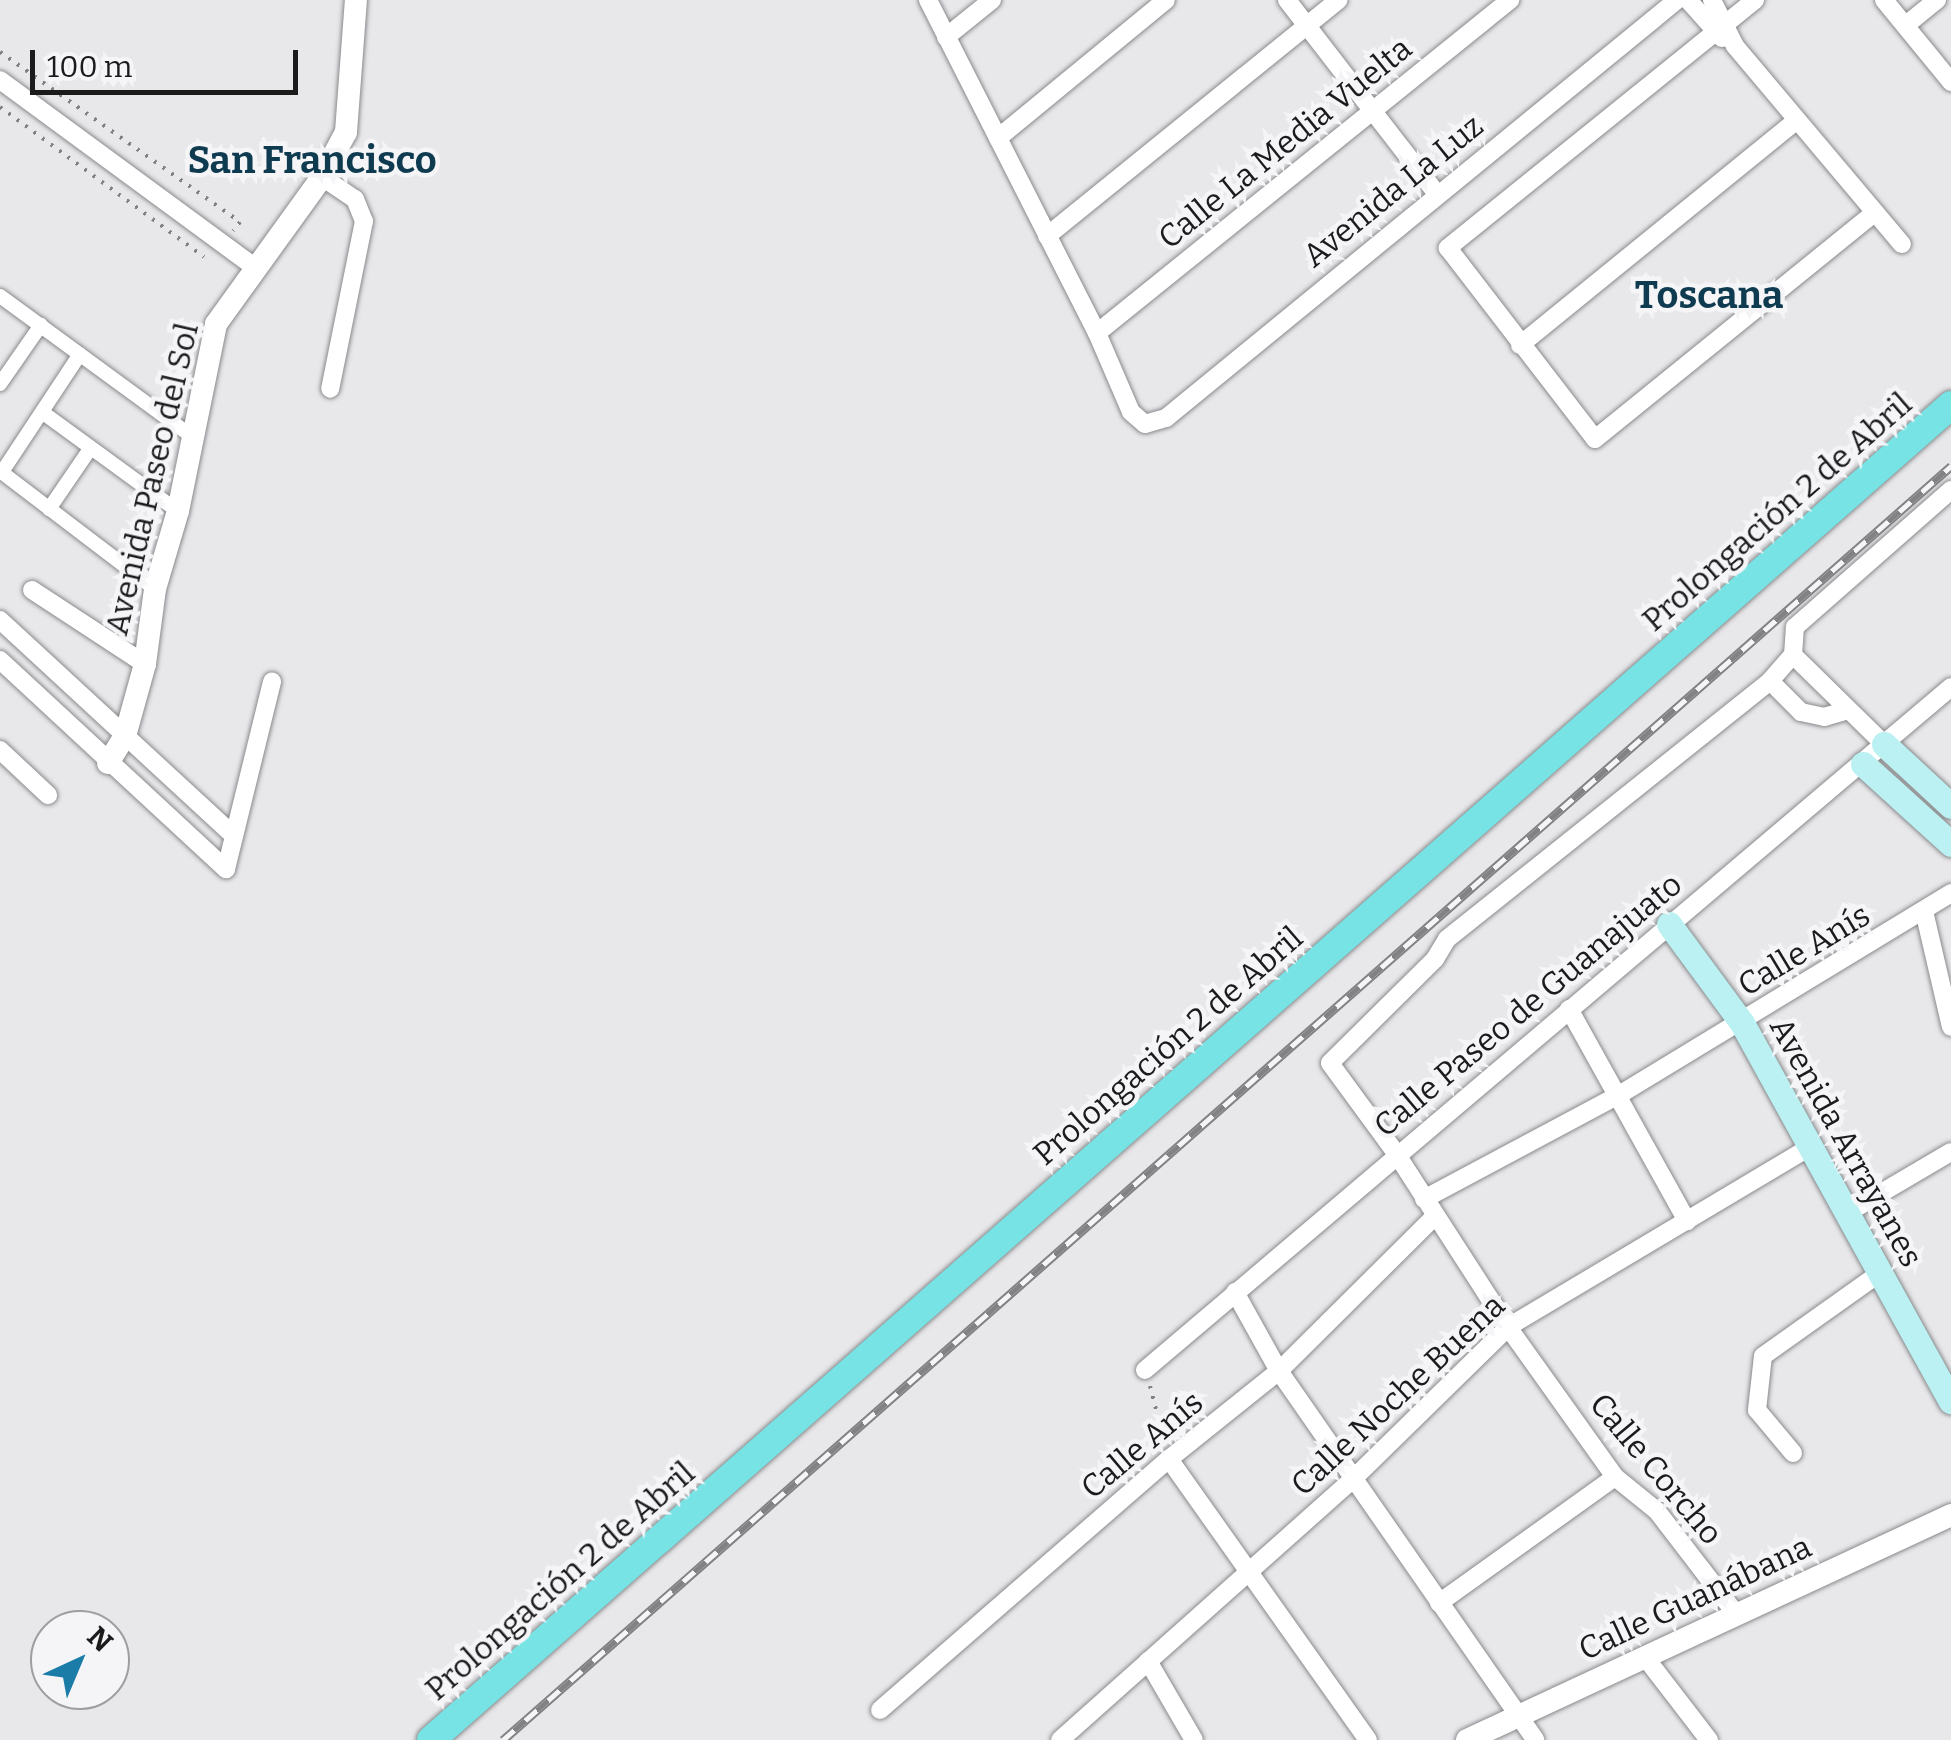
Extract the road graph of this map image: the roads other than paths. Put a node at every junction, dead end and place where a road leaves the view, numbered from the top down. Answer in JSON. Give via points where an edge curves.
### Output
{"nodes":[{"id":1,"x":356,"y":0,"type":"edge"},
{"id":2,"x":928,"y":0,"type":"edge"},
{"id":3,"x":992,"y":0,"type":"edge"},
{"id":4,"x":1166,"y":0,"type":"edge"},
{"id":5,"x":1287,"y":0,"type":"edge"},
{"id":6,"x":1338,"y":0,"type":"edge"},
{"id":7,"x":1510,"y":0,"type":"edge"},
{"id":8,"x":1678,"y":0,"type":"edge"},
{"id":9,"x":1688,"y":0,"type":"edge"},
{"id":10,"x":1712,"y":0,"type":"edge"},
{"id":11,"x":1755,"y":0,"type":"edge"},
{"id":12,"x":1884,"y":0,"type":"edge"},
{"id":13,"x":1937,"y":0,"type":"edge"},
{"id":14,"x":1307,"y":25,"type":"junction"},
{"id":15,"x":1906,"y":25,"type":"junction"},
{"id":16,"x":1720,"y":29,"type":"junction"},
{"id":17,"x":946,"y":37,"type":"junction"},
{"id":18,"x":0,"y":80,"type":"edge"},
{"id":19,"x":1951,"y":82,"type":"edge"},
{"id":20,"x":1374,"y":111,"type":"junction"},
{"id":21,"x":1796,"y":121,"type":"junction"},
{"id":22,"x":998,"y":138,"type":"junction"},
{"id":23,"x":322,"y":177,"type":"junction"},
{"id":24,"x":1436,"y":194,"type":"junction"},
{"id":25,"x":1874,"y":212,"type":"junction"},
{"id":26,"x":1047,"y":236,"type":"junction"},
{"id":27,"x":1902,"y":244,"type":"dead end"},
{"id":28,"x":260,"y":261,"type":"junction"},
{"id":29,"x":0,"y":296,"type":"edge"},
{"id":30,"x":41,"y":324,"type":"junction"},
{"id":31,"x":1097,"y":333,"type":"junction"},
{"id":32,"x":1520,"y":345,"type":"junction"},
{"id":33,"x":80,"y":354,"type":"junction"},
{"id":34,"x":0,"y":382,"type":"edge"},
{"id":35,"x":330,"y":388,"type":"dead end"},
{"id":36,"x":1951,"y":405,"type":"edge"},
{"id":37,"x":42,"y":412,"type":"junction"},
{"id":38,"x":193,"y":437,"type":"junction"},
{"id":39,"x":90,"y":448,"type":"junction"},
{"id":40,"x":1,"y":471,"type":"edge"},
{"id":41,"x":1951,"y":490,"type":"edge"},
{"id":42,"x":49,"y":509,"type":"junction"},
{"id":43,"x":178,"y":510,"type":"junction"},
{"id":44,"x":32,"y":590,"type":"dead end"},
{"id":45,"x":156,"y":590,"type":"junction"},
{"id":46,"x":0,"y":620,"type":"edge"},
{"id":47,"x":1793,"y":655,"type":"junction"},
{"id":48,"x":0,"y":660,"type":"edge"},
{"id":49,"x":145,"y":664,"type":"junction"},
{"id":50,"x":1770,"y":681,"type":"junction"},
{"id":51,"x":272,"y":682,"type":"dead end"},
{"id":52,"x":1951,"y":687,"type":"edge"},
{"id":53,"x":1848,"y":710,"type":"junction"},
{"id":54,"x":124,"y":736,"type":"junction"},
{"id":55,"x":1884,"y":744,"type":"junction"},
{"id":56,"x":0,"y":750,"type":"edge"},
{"id":57,"x":108,"y":764,"type":"junction"},
{"id":58,"x":1863,"y":764,"type":"junction"},
{"id":59,"x":48,"y":795,"type":"dead end"},
{"id":60,"x":1951,"y":806,"type":"edge"},
{"id":61,"x":233,"y":834,"type":"junction"},
{"id":62,"x":1951,"y":844,"type":"edge"},
{"id":63,"x":1951,"y":894,"type":"edge"},
{"id":64,"x":1924,"y":911,"type":"junction"},
{"id":65,"x":1669,"y":924,"type":"junction"},
{"id":66,"x":1569,"y":1010,"type":"junction"},
{"id":67,"x":1742,"y":1023,"type":"junction"},
{"id":68,"x":1951,"y":1027,"type":"edge"},
{"id":69,"x":1619,"y":1095,"type":"junction"},
{"id":70,"x":1813,"y":1145,"type":"junction"},
{"id":71,"x":1951,"y":1152,"type":"edge"},
{"id":72,"x":1398,"y":1156,"type":"junction"},
{"id":73,"x":1424,"y":1199,"type":"junction"},
{"id":74,"x":1849,"y":1212,"type":"junction"},
{"id":75,"x":1435,"y":1216,"type":"junction"},
{"id":76,"x":1687,"y":1221,"type":"junction"},
{"id":77,"x":1882,"y":1272,"type":"junction"},
{"id":78,"x":1235,"y":1292,"type":"junction"},
{"id":79,"x":1508,"y":1327,"type":"junction"},
{"id":80,"x":1145,"y":1370,"type":"road end"},
{"id":81,"x":1279,"y":1371,"type":"junction"},
{"id":82,"x":1951,"y":1401,"type":"edge"},
{"id":83,"x":1793,"y":1453,"type":"dead end"},
{"id":84,"x":1169,"y":1459,"type":"junction"},
{"id":85,"x":1615,"y":1477,"type":"junction"},
{"id":86,"x":1352,"y":1480,"type":"junction"},
{"id":87,"x":1951,"y":1514,"type":"edge"},
{"id":88,"x":1248,"y":1571,"type":"junction"},
{"id":89,"x":1438,"y":1603,"type":"junction"},
{"id":90,"x":1736,"y":1614,"type":"junction"},
{"id":91,"x":1644,"y":1657,"type":"junction"},
{"id":92,"x":1148,"y":1661,"type":"junction"},
{"id":93,"x":880,"y":1710,"type":"dead end"},
{"id":94,"x":1516,"y":1717,"type":"junction"},
{"id":95,"x":432,"y":1740,"type":"edge"},
{"id":96,"x":1060,"y":1740,"type":"edge"},
{"id":97,"x":1194,"y":1740,"type":"edge"},
{"id":98,"x":1368,"y":1740,"type":"edge"},
{"id":99,"x":1467,"y":1740,"type":"edge"},
{"id":100,"x":1535,"y":1740,"type":"edge"},
{"id":101,"x":1709,"y":1740,"type":"edge"}],
"edges":[{"from":1,"to":23,"type":"street","name":"Avenida Paseo del Sol","via":[[346,132]]},
{"from":2,"to":17,"type":"street"},
{"from":3,"to":17,"type":"street"},
{"from":4,"to":22,"type":"street"},
{"from":5,"to":14,"type":"street"},
{"from":6,"to":14,"type":"street"},
{"from":7,"to":20,"type":"street","name":"Calle La Media Vuelta"},
{"from":8,"to":24,"type":"street","name":"Avenida La Luz"},
{"from":9,"to":16,"type":"street"},
{"from":10,"to":16,"type":"street"},
{"from":11,"to":16,"type":"street"},
{"from":12,"to":15,"type":"street"},
{"from":13,"to":15,"type":"street"},
{"from":14,"to":20,"type":"street"},
{"from":14,"to":26,"type":"street"},
{"from":15,"to":19,"type":"street"},
{"from":16,"to":21,"type":"street"},
{"from":16,"to":32,"type":"street","via":[[1448,248]]},
{"from":17,"to":22,"type":"street"},
{"from":18,"to":28,"type":"street"},
{"from":20,"to":24,"type":"street"},
{"from":20,"to":31,"type":"street","name":"Calle La Media Vuelta"},
{"from":21,"to":25,"type":"street"},
{"from":21,"to":32,"type":"street"},
{"from":22,"to":26,"type":"street"},
{"from":23,"to":28,"type":"street","name":"Avenida Paseo del Sol"},
{"from":23,"to":35,"type":"street","via":[[355,199],[364,221]]},
{"from":24,"to":31,"type":"street","name":"Avenida La Luz","via":[[1166,418],[1146,424],[1132,412]]},
{"from":25,"to":27,"type":"street"},
{"from":25,"to":32,"type":"street","via":[[1595,439]]},
{"from":26,"to":31,"type":"street"},
{"from":28,"to":38,"type":"street","name":"Avenida Paseo del Sol","via":[[216,324]]},
{"from":29,"to":30,"type":"street"},
{"from":30,"to":33,"type":"street"},
{"from":30,"to":34,"type":"street"},
{"from":33,"to":37,"type":"street"},
{"from":33,"to":38,"type":"street"},
{"from":36,"to":95,"type":"main road","name":"Prolongación 2 de Abril"},
{"from":37,"to":39,"type":"street"},
{"from":37,"to":40,"type":"street"},
{"from":38,"to":43,"type":"street","name":"Avenida Paseo del Sol"},
{"from":39,"to":42,"type":"street"},
{"from":39,"to":43,"type":"street"},
{"from":40,"to":42,"type":"street"},
{"from":41,"to":47,"type":"street","via":[[1795,627]]},
{"from":42,"to":45,"type":"street"},
{"from":43,"to":45,"type":"street","name":"Avenida Paseo del Sol"},
{"from":44,"to":49,"type":"street"},
{"from":45,"to":49,"type":"street","name":"Avenida Paseo del Sol"},
{"from":46,"to":54,"type":"street"},
{"from":47,"to":50,"type":"street"},
{"from":47,"to":53,"type":"street"},
{"from":48,"to":57,"type":"street"},
{"from":49,"to":54,"type":"street","name":"Avenida Paseo del Sol"},
{"from":50,"to":53,"type":"street","via":[[1801,712],[1824,717]]},
{"from":50,"to":72,"type":"street","name":"Calle Corcho","via":[[1447,940],[1330,1063]]},
{"from":51,"to":61,"type":"street"},
{"from":52,"to":55,"type":"street","name":"Calle Paseo de Guanajuato"},
{"from":53,"to":55,"type":"street"},
{"from":54,"to":57,"type":"street","name":"Avenida Paseo del Sol"},
{"from":54,"to":61,"type":"street"},
{"from":55,"to":58,"type":"street","name":"Calle Paseo de Guanajuato"},
{"from":55,"to":60,"type":"main road"},
{"from":56,"to":59,"type":"street"},
{"from":57,"to":61,"type":"street","via":[[226,869]]},
{"from":58,"to":62,"type":"main road"},
{"from":58,"to":65,"type":"street","name":"Calle Paseo de Guanajuato"},
{"from":63,"to":64,"type":"street","name":"Calle Anís"},
{"from":64,"to":67,"type":"street","name":"Calle Anís"},
{"from":64,"to":68,"type":"street"},
{"from":65,"to":66,"type":"street","name":"Calle Paseo de Guanajuato"},
{"from":65,"to":67,"type":"main road","name":"Avenida Arrayanes"},
{"from":66,"to":69,"type":"street"},
{"from":66,"to":72,"type":"street","name":"Calle Paseo de Guanajuato"},
{"from":67,"to":69,"type":"street","name":"Calle Anís"},
{"from":67,"to":70,"type":"main road","name":"Avenida Arrayanes"},
{"from":69,"to":73,"type":"street","name":"Calle Anís"},
{"from":69,"to":76,"type":"street"},
{"from":70,"to":74,"type":"main road","name":"Avenida Arrayanes"},
{"from":70,"to":76,"type":"street","name":"Calle Noche Buena"},
{"from":71,"to":74,"type":"street"},
{"from":72,"to":73,"type":"street","name":"Calle Corcho"},
{"from":72,"to":78,"type":"street","name":"Calle Paseo de Guanajuato"},
{"from":73,"to":75,"type":"street","name":"Calle Corcho"},
{"from":74,"to":77,"type":"main road","name":"Avenida Arrayanes"},
{"from":75,"to":79,"type":"street","name":"Calle Corcho"},
{"from":75,"to":81,"type":"street","name":"Calle Anís"},
{"from":76,"to":79,"type":"street","name":"Calle Noche Buena"},
{"from":77,"to":82,"type":"main road","name":"Avenida Arrayanes"},
{"from":77,"to":83,"type":"street","via":[[1763,1356],[1757,1410]]},
{"from":78,"to":80,"type":"street","name":"Calle Paseo de Guanajuato"},
{"from":78,"to":81,"type":"street"},
{"from":79,"to":85,"type":"street","name":"Calle Corcho"},
{"from":79,"to":86,"type":"street","name":"Calle Noche Buena"},
{"from":81,"to":84,"type":"street","name":"Calle Anís"},
{"from":81,"to":86,"type":"street"},
{"from":84,"to":88,"type":"street"},
{"from":84,"to":93,"type":"street","name":"Calle Anís"},
{"from":85,"to":89,"type":"street"},
{"from":85,"to":90,"type":"street","name":"Calle Corcho","via":[[1657,1511]]},
{"from":86,"to":88,"type":"street","name":"Calle Noche Buena"},
{"from":86,"to":89,"type":"street"},
{"from":87,"to":90,"type":"street","name":"Calle Guanábana"},
{"from":88,"to":92,"type":"street","name":"Calle Noche Buena"},
{"from":88,"to":98,"type":"street"},
{"from":89,"to":94,"type":"street"},
{"from":90,"to":91,"type":"street","name":"Calle Guanábana"},
{"from":91,"to":94,"type":"street","name":"Calle Guanábana"},
{"from":91,"to":101,"type":"street"},
{"from":92,"to":96,"type":"street","name":"Calle Noche Buena"},
{"from":92,"to":97,"type":"street"},
{"from":94,"to":99,"type":"street","name":"Calle Guanábana"},
{"from":94,"to":100,"type":"street"}]}
